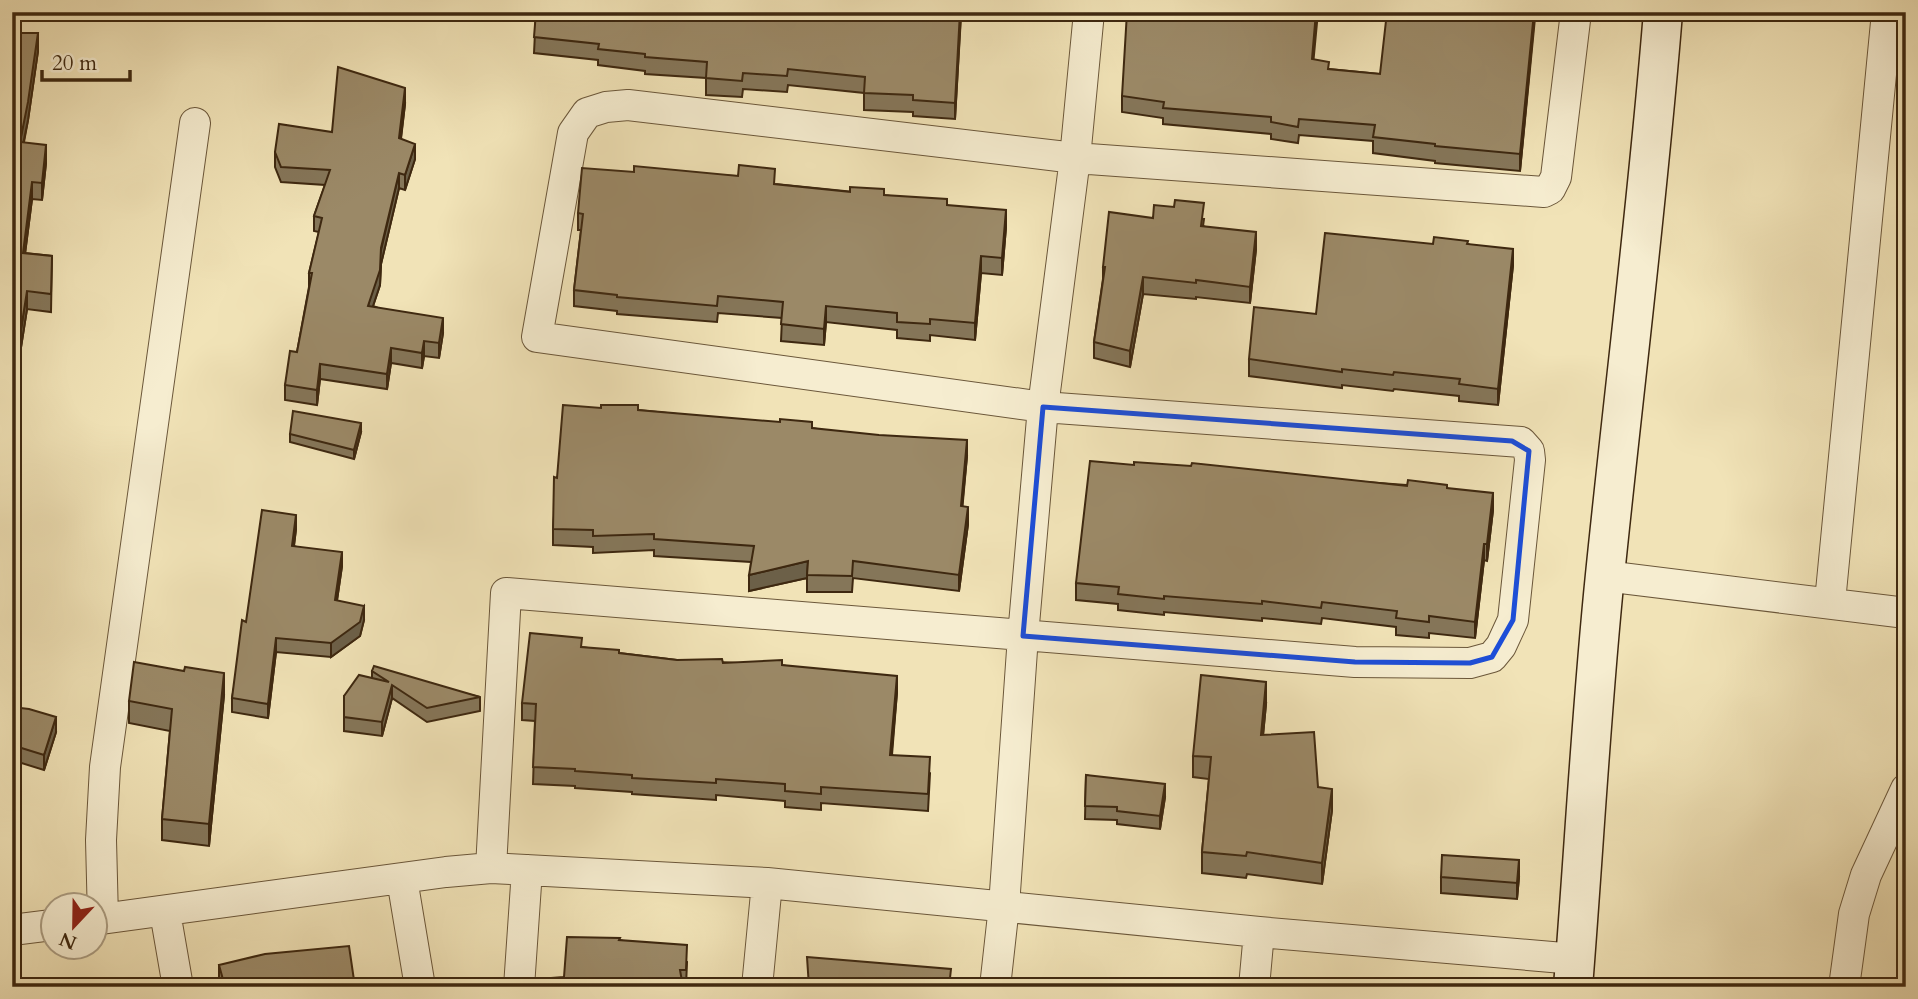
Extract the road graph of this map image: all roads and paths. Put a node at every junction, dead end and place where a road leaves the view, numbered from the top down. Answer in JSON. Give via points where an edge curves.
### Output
{"nodes":[{"id":1,"x":1089,"y":12,"type":"edge"},
{"id":2,"x":1576,"y":12,"type":"edge"},
{"id":3,"x":1663,"y":12,"type":"edge"},
{"id":4,"x":1887,"y":12,"type":"edge"},
{"id":5,"x":195,"y":123,"type":"dead end"},
{"id":6,"x":1075,"y":158,"type":"junction"},
{"id":7,"x":1043,"y":407,"type":"junction"},
{"id":8,"x":1605,"y":576,"type":"junction"},
{"id":9,"x":1830,"y":602,"type":"junction"},
{"id":10,"x":1906,"y":613,"type":"edge"},
{"id":11,"x":1023,"y":636,"type":"junction"},
{"id":12,"x":1906,"y":789,"type":"edge"},
{"id":13,"x":491,"y":868,"type":"junction"},
{"id":14,"x":527,"y":870,"type":"junction"},
{"id":15,"x":402,"y":878,"type":"junction"},
{"id":16,"x":767,"y":883,"type":"junction"},
{"id":17,"x":100,"y":890,"type":"edge"},
{"id":18,"x":1004,"y":906,"type":"junction"},
{"id":19,"x":165,"y":912,"type":"junction"},
{"id":20,"x":108,"y":919,"type":"edge"},
{"id":21,"x":38,"y":927,"type":"edge"},
{"id":22,"x":12,"y":930,"type":"edge"},
{"id":23,"x":1259,"y":932,"type":"junction"},
{"id":24,"x":1574,"y":973,"type":"edge"},
{"id":25,"x":178,"y":987,"type":"edge"},
{"id":26,"x":420,"y":987,"type":"edge"},
{"id":27,"x":519,"y":987,"type":"edge"},
{"id":28,"x":757,"y":987,"type":"edge"},
{"id":29,"x":995,"y":987,"type":"edge"},
{"id":30,"x":1254,"y":987,"type":"edge"},
{"id":31,"x":1844,"y":987,"type":"edge"}],
"edges":[{"from":1,"to":6,"type":"street"},
{"from":2,"to":6,"type":"street","via":[[1556,177],[1544,192]]},
{"from":3,"to":8,"type":"street"},
{"from":4,"to":9,"type":"street"},
{"from":5,"to":17,"type":"street","via":[[105,767]]},
{"from":6,"to":7,"type":"street"},
{"from":6,"to":7,"type":"street","via":[[628,105],[587,113],[573,133],[537,337]]},
{"from":7,"to":11,"type":"street"},
{"from":7,"to":11,"type":"street","via":[[1512,441],[1527,446],[1530,460],[1513,620],[1492,657],[1470,663],[1355,662]]},
{"from":8,"to":9,"type":"street"},
{"from":8,"to":24,"type":"street"},
{"from":9,"to":10,"type":"street"},
{"from":11,"to":13,"type":"street","via":[[506,593]]},
{"from":11,"to":18,"type":"street"},
{"from":12,"to":31,"type":"street","via":[[1866,875],[1852,926]]},
{"from":13,"to":14,"type":"street"},
{"from":13,"to":15,"type":"street"},
{"from":14,"to":16,"type":"street"},
{"from":14,"to":27,"type":"street"},
{"from":15,"to":19,"type":"street"},
{"from":15,"to":26,"type":"street"},
{"from":16,"to":18,"type":"street"},
{"from":16,"to":28,"type":"street"},
{"from":18,"to":23,"type":"street"},
{"from":18,"to":29,"type":"street"},
{"from":19,"to":20,"type":"street"},
{"from":19,"to":25,"type":"street"},
{"from":21,"to":22,"type":"street"},
{"from":23,"to":24,"type":"street"},
{"from":23,"to":30,"type":"street"}]}
